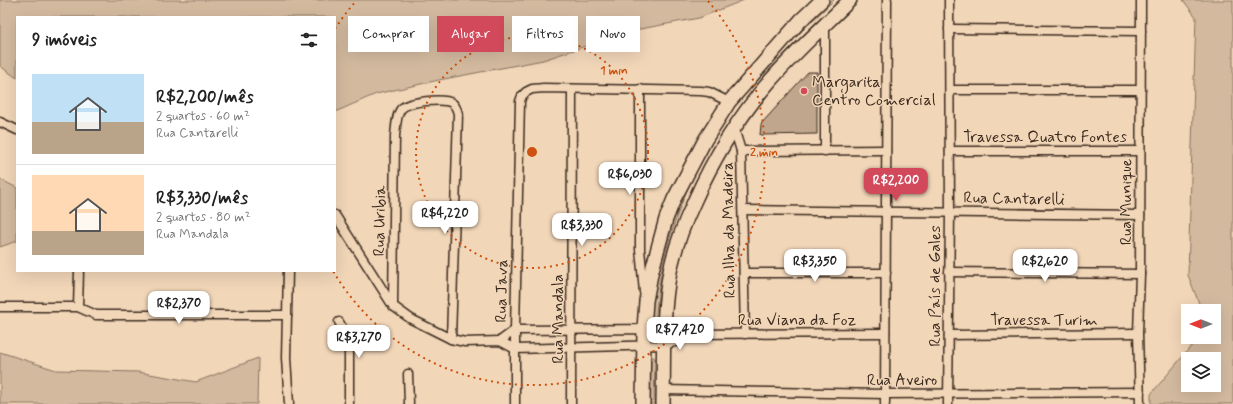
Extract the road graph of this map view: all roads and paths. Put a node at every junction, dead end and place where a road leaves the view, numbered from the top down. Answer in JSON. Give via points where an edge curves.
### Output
{"nodes":[{"id":1,"x":822,"y":0,"type":"edge"},
{"id":2,"x":850,"y":0,"type":"edge"},
{"id":3,"x":887,"y":0,"type":"edge"},
{"id":4,"x":949,"y":0,"type":"edge"},
{"id":5,"x":1141,"y":0,"type":"edge"},
{"id":6,"x":825,"y":24,"type":"junction"},
{"id":7,"x":949,"y":29,"type":"junction"},
{"id":8,"x":1141,"y":31,"type":"junction"},
{"id":9,"x":572,"y":89,"type":"junction"},
{"id":10,"x":640,"y":89,"type":"junction"},
{"id":11,"x":950,"y":90,"type":"junction"},
{"id":12,"x":1141,"y":90,"type":"junction"},
{"id":13,"x":729,"y":102,"type":"junction"},
{"id":14,"x":0,"y":122,"type":"edge"},
{"id":15,"x":734,"y":128,"type":"junction"},
{"id":16,"x":16,"y":130,"type":"edge"},
{"id":17,"x":886,"y":150,"type":"junction"},
{"id":18,"x":741,"y":151,"type":"junction"},
{"id":19,"x":825,"y":151,"type":"junction"},
{"id":20,"x":950,"y":151,"type":"junction"},
{"id":21,"x":1140,"y":151,"type":"junction"},
{"id":22,"x":743,"y":210,"type":"junction"},
{"id":23,"x":885,"y":212,"type":"junction"},
{"id":24,"x":950,"y":212,"type":"junction"},
{"id":25,"x":1140,"y":215,"type":"junction"},
{"id":26,"x":336,"y":217,"type":"edge"},
{"id":27,"x":79,"y":272,"type":"edge"},
{"id":28,"x":288,"y":272,"type":"edge"},
{"id":29,"x":949,"y":272,"type":"junction"},
{"id":30,"x":744,"y":273,"type":"junction"},
{"id":31,"x":886,"y":273,"type":"junction"},
{"id":32,"x":1140,"y":274,"type":"junction"},
{"id":33,"x":646,"y":301,"type":"junction"},
{"id":34,"x":393,"y":306,"type":"junction"},
{"id":35,"x":0,"y":307,"type":"edge"},
{"id":36,"x":78,"y":307,"type":"junction"},
{"id":37,"x":287,"y":315,"type":"junction"},
{"id":38,"x":339,"y":322,"type":"dead end"},
{"id":39,"x":572,"y":329,"type":"junction"},
{"id":40,"x":644,"y":329,"type":"junction"},
{"id":41,"x":663,"y":329,"type":"junction"},
{"id":42,"x":515,"y":330,"type":"junction"},
{"id":43,"x":885,"y":333,"type":"junction"},
{"id":44,"x":1138,"y":333,"type":"junction"},
{"id":45,"x":685,"y":334,"type":"junction"},
{"id":46,"x":744,"y":334,"type":"junction"},
{"id":47,"x":949,"y":335,"type":"junction"},
{"id":48,"x":451,"y":339,"type":"junction"},
{"id":49,"x":500,"y":341,"type":"junction"},
{"id":50,"x":663,"y":345,"type":"junction"},
{"id":51,"x":643,"y":346,"type":"junction"},
{"id":52,"x":572,"y":348,"type":"junction"},
{"id":53,"x":515,"y":349,"type":"junction"},
{"id":54,"x":408,"y":374,"type":"dead end"},
{"id":55,"x":663,"y":390,"type":"junction"},
{"id":56,"x":1140,"y":392,"type":"junction"},
{"id":57,"x":885,"y":394,"type":"junction"},
{"id":58,"x":948,"y":394,"type":"junction"},
{"id":59,"x":289,"y":404,"type":"edge"},
{"id":60,"x":349,"y":404,"type":"edge"},
{"id":61,"x":409,"y":404,"type":"edge"},
{"id":62,"x":515,"y":404,"type":"edge"},
{"id":63,"x":571,"y":404,"type":"edge"},
{"id":64,"x":643,"y":404,"type":"edge"},
{"id":65,"x":663,"y":404,"type":"edge"},
{"id":66,"x":885,"y":404,"type":"edge"},
{"id":67,"x":948,"y":404,"type":"edge"},
{"id":68,"x":1140,"y":404,"type":"edge"}],
"edges":[{"from":1,"to":13,"type":"main road","via":[[801,20]]},
{"from":2,"to":6,"type":"main road"},
{"from":3,"to":17,"type":"street"},
{"from":4,"to":7,"type":"street","name":"Rua País de Gales"},
{"from":5,"to":8,"type":"street","name":"Rua Munique"},
{"from":6,"to":15,"type":"main road","via":[[770,80]]},
{"from":6,"to":19,"type":"street"},
{"from":7,"to":8,"type":"street"},
{"from":7,"to":11,"type":"street","name":"Rua País de Gales"},
{"from":8,"to":12,"type":"street","name":"Rua Munique"},
{"from":9,"to":10,"type":"street"},
{"from":9,"to":39,"type":"street","name":"Rua Mandala"},
{"from":9,"to":42,"type":"street","name":"Rua Java","via":[[532,89],[526,92],[520,101]]},
{"from":10,"to":13,"type":"street","via":[[709,92]]},
{"from":10,"to":33,"type":"street","via":[[640,249]]},
{"from":11,"to":12,"type":"street"},
{"from":11,"to":20,"type":"street","name":"Rua País de Gales"},
{"from":12,"to":21,"type":"street","name":"Rua Munique"},
{"from":13,"to":33,"type":"main road","via":[[705,140],[674,199],[656,254]]},
{"from":14,"to":16,"type":"street"},
{"from":15,"to":18,"type":"street","name":"Rua Ilha da Madeira"},
{"from":15,"to":41,"type":"main road","via":[[702,184],[684,225],[668,282]]},
{"from":17,"to":19,"type":"street"},
{"from":17,"to":23,"type":"street"},
{"from":18,"to":19,"type":"street"},
{"from":18,"to":22,"type":"street","name":"Rua Ilha da Madeira"},
{"from":20,"to":21,"type":"street","name":"Travessa Quatro Fontes"},
{"from":20,"to":24,"type":"street","name":"Rua País de Gales"},
{"from":21,"to":25,"type":"street","name":"Rua Munique"},
{"from":22,"to":23,"type":"street","name":"Rua Cantarelli"},
{"from":22,"to":30,"type":"street","name":"Rua Ilha da Madeira"},
{"from":23,"to":24,"type":"street","name":"Rua Cantarelli"},
{"from":23,"to":31,"type":"street"},
{"from":24,"to":25,"type":"street","name":"Rua Cantarelli"},
{"from":24,"to":29,"type":"street","name":"Rua País de Gales"},
{"from":25,"to":32,"type":"street","name":"Rua Munique"},
{"from":26,"to":34,"type":"street"},
{"from":27,"to":36,"type":"street"},
{"from":28,"to":37,"type":"street"},
{"from":29,"to":32,"type":"street"},
{"from":29,"to":47,"type":"street","name":"Rua País de Gales"},
{"from":30,"to":31,"type":"street"},
{"from":30,"to":46,"type":"street","name":"Rua Ilha da Madeira"},
{"from":31,"to":43,"type":"street"},
{"from":32,"to":44,"type":"street","name":"Rua Munique"},
{"from":33,"to":40,"type":"main road"},
{"from":34,"to":48,"type":"street","via":[[411,319]]},
{"from":34,"to":48,"type":"street","name":"Rua Uribia","via":[[395,136],[398,116],[406,105],[445,100],[456,106],[458,114]]},
{"from":35,"to":36,"type":"street"},
{"from":36,"to":37,"type":"street","via":[[92,313],[107,315]]},
{"from":37,"to":59,"type":"street"},
{"from":38,"to":60,"type":"street","via":[[349,339]]},
{"from":39,"to":40,"type":"street","name":"Rua Viana da Foz"},
{"from":39,"to":42,"type":"street","name":"Rua Viana da Foz"},
{"from":39,"to":52,"type":"street","name":"Rua Mandala"},
{"from":40,"to":41,"type":"street","name":"Rua Viana da Foz"},
{"from":40,"to":51,"type":"main road"},
{"from":41,"to":45,"type":"street","name":"Rua Viana da Foz"},
{"from":41,"to":50,"type":"main road"},
{"from":42,"to":49,"type":"street"},
{"from":42,"to":53,"type":"street","name":"Rua Java"},
{"from":43,"to":46,"type":"street","name":"Rua Viana da Foz"},
{"from":43,"to":57,"type":"street"},
{"from":44,"to":47,"type":"street","name":"Travessa Turim"},
{"from":44,"to":56,"type":"street","name":"Rua Munique"},
{"from":45,"to":46,"type":"street","name":"Rua Viana da Foz"},
{"from":45,"to":50,"type":"street","name":"Rua Viana da Foz","via":[[674,342]]},
{"from":47,"to":58,"type":"street","name":"Rua País de Gales"},
{"from":48,"to":49,"type":"street","via":[[465,342]]},
{"from":49,"to":53,"type":"street"},
{"from":50,"to":51,"type":"street"},
{"from":50,"to":55,"type":"main road"},
{"from":51,"to":52,"type":"street"},
{"from":51,"to":64,"type":"main road"},
{"from":52,"to":53,"type":"street"},
{"from":52,"to":63,"type":"street","name":"Rua Mandala"},
{"from":53,"to":62,"type":"street","name":"Rua Java"},
{"from":54,"to":61,"type":"street"},
{"from":55,"to":57,"type":"street","name":"Rua Aveiro"},
{"from":55,"to":65,"type":"main road"},
{"from":56,"to":58,"type":"street","name":"Rua Aveiro"},
{"from":56,"to":68,"type":"street","name":"Rua Munique"},
{"from":57,"to":58,"type":"street","name":"Rua Aveiro"},
{"from":57,"to":66,"type":"street"},
{"from":58,"to":67,"type":"street","name":"Rua País de Gales"}]}
